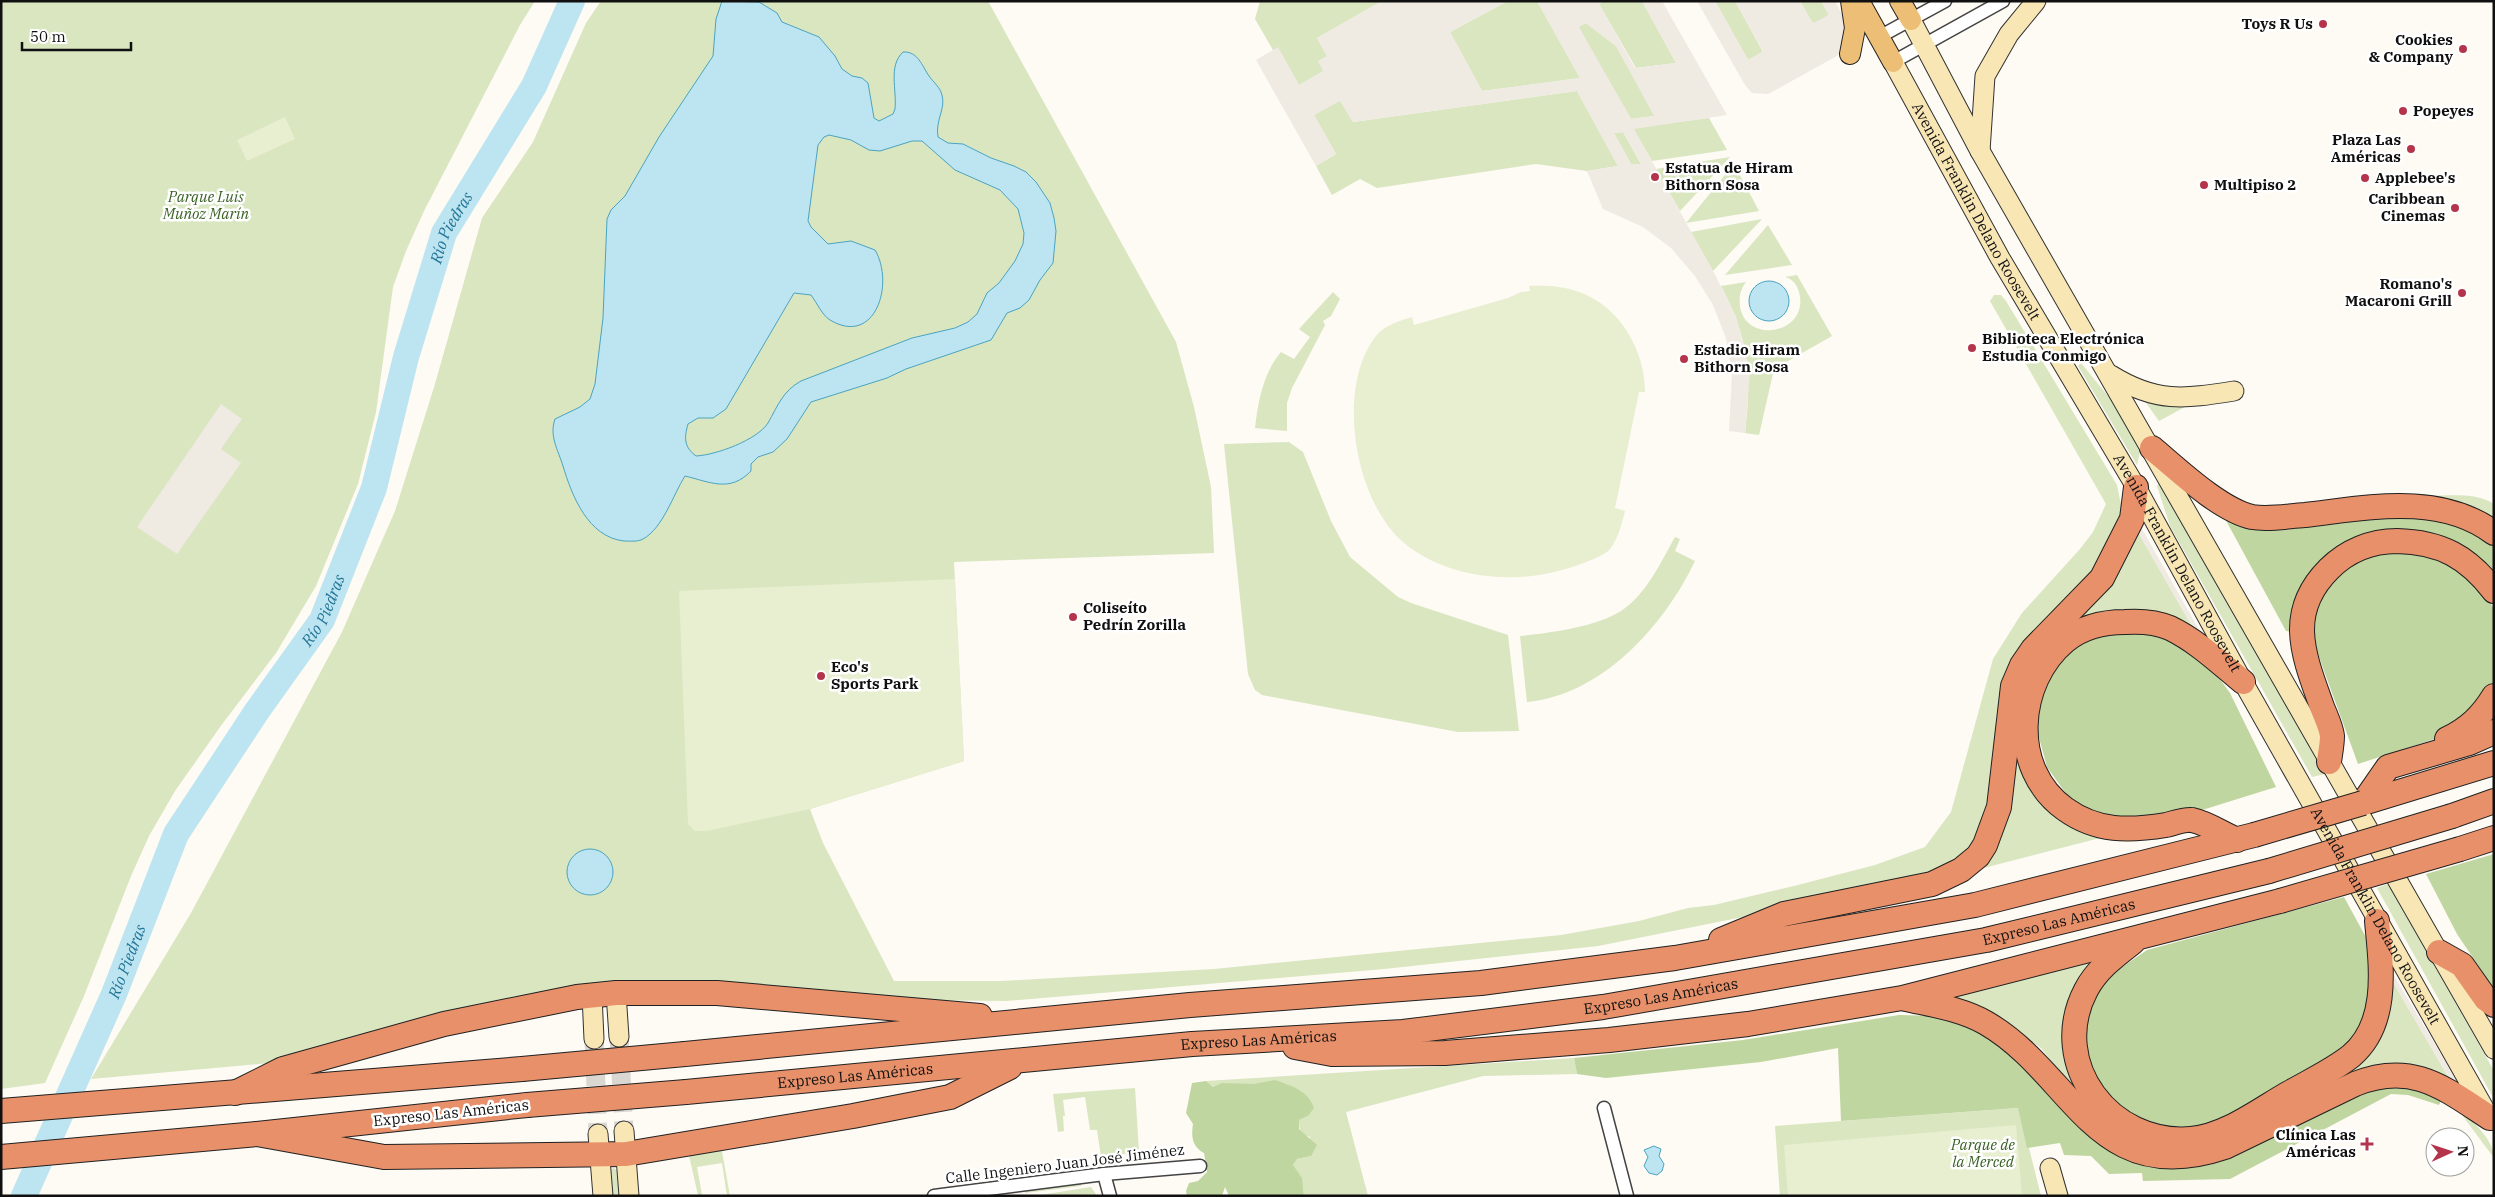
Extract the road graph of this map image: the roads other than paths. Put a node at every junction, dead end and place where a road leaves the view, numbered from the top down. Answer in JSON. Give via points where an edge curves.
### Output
{"nodes":[{"id":1,"x":1851,"y":1,"type":"edge"},
{"id":2,"x":1859,"y":1,"type":"edge"},
{"id":3,"x":1900,"y":1,"type":"edge"},
{"id":4,"x":1945,"y":1,"type":"edge"},
{"id":5,"x":2004,"y":1,"type":"edge"},
{"id":6,"x":2036,"y":1,"type":"edge"},
{"id":7,"x":1911,"y":20,"type":"junction"},
{"id":8,"x":1880,"y":37,"type":"junction"},
{"id":9,"x":1924,"y":45,"type":"junction"},
{"id":10,"x":1850,"y":54,"type":"dead end"},
{"id":11,"x":1893,"y":62,"type":"junction"},
{"id":12,"x":1980,"y":151,"type":"junction"},
{"id":13,"x":2109,"y":373,"type":"junction"},
{"id":14,"x":2234,"y":391,"type":"dead end"},
{"id":15,"x":2152,"y":448,"type":"junction"},
{"id":16,"x":2136,"y":486,"type":"junction"},
{"id":17,"x":2494,"y":533,"type":"edge"},
{"id":18,"x":2494,"y":591,"type":"edge"},
{"id":19,"x":2243,"y":682,"type":"junction"},
{"id":20,"x":2494,"y":696,"type":"edge"},
{"id":21,"x":2494,"y":732,"type":"edge"},
{"id":22,"x":2422,"y":754,"type":"junction"},
{"id":23,"x":2329,"y":762,"type":"junction"},
{"id":24,"x":2494,"y":763,"type":"edge"},
{"id":25,"x":2494,"y":801,"type":"edge"},
{"id":26,"x":2363,"y":803,"type":"junction"},
{"id":27,"x":2246,"y":838,"type":"junction"},
{"id":28,"x":2494,"y":838,"type":"edge"},
{"id":29,"x":2377,"y":921,"type":"junction"},
{"id":30,"x":2140,"y":937,"type":"junction"},
{"id":31,"x":2440,"y":952,"type":"junction"},
{"id":32,"x":1675,"y":958,"type":"junction"},
{"id":33,"x":616,"y":993,"type":"junction"},
{"id":34,"x":592,"y":995,"type":"junction"},
{"id":35,"x":1902,"y":998,"type":"junction"},
{"id":36,"x":2494,"y":1006,"type":"edge"},
{"id":37,"x":1024,"y":1021,"type":"junction"},
{"id":38,"x":619,"y":1037,"type":"tunnel mouth"},
{"id":39,"x":594,"y":1039,"type":"tunnel mouth"},
{"id":40,"x":1254,"y":1040,"type":"junction"},
{"id":41,"x":2494,"y":1049,"type":"edge"},
{"id":42,"x":1023,"y":1060,"type":"junction"},
{"id":43,"x":235,"y":1093,"type":"junction"},
{"id":44,"x":1604,"y":1108,"type":"dead end"},
{"id":45,"x":1,"y":1112,"type":"edge"},
{"id":46,"x":2492,"y":1121,"type":"edge"},
{"id":47,"x":257,"y":1134,"type":"junction"},
{"id":48,"x":625,"y":1143,"type":"junction"},
{"id":49,"x":598,"y":1144,"type":"junction"},
{"id":50,"x":1,"y":1157,"type":"edge"},
{"id":51,"x":1200,"y":1166,"type":"dead end"},
{"id":52,"x":2050,"y":1168,"type":"dead end"},
{"id":53,"x":1104,"y":1174,"type":"junction"},
{"id":54,"x":603,"y":1196,"type":"edge"},
{"id":55,"x":629,"y":1196,"type":"edge"},
{"id":56,"x":935,"y":1196,"type":"edge"},
{"id":57,"x":1110,"y":1196,"type":"edge"},
{"id":58,"x":1627,"y":1196,"type":"edge"},
{"id":59,"x":2058,"y":1196,"type":"edge"}],
"edges":[{"from":1,"to":10,"type":"main road","via":[[1854,28]]},
{"from":2,"to":8,"type":"main road","name":"Avenida Franklin Delano Roosevelt"},
{"from":3,"to":7,"type":"main road"},
{"from":4,"to":7,"type":"street"},
{"from":5,"to":9,"type":"street"},
{"from":6,"to":12,"type":"main road","via":[[2009,34],[1985,76]]},
{"from":7,"to":8,"type":"street"},
{"from":7,"to":9,"type":"main road"},
{"from":8,"to":11,"type":"main road","name":"Avenida Franklin Delano Roosevelt"},
{"from":9,"to":11,"type":"street"},
{"from":9,"to":12,"type":"main road"},
{"from":11,"to":16,"type":"main road","name":"Avenida Franklin Delano Roosevelt","via":[[2000,258]]},
{"from":12,"to":13,"type":"main road"},
{"from":13,"to":14,"type":"main road","via":[[2133,388],[2164,397]]},
{"from":13,"to":15,"type":"main road"},
{"from":15,"to":17,"type":"highway","via":[[2231,510],[2252,517],[2274,518],[2400,505],[2444,511],[2478,523]]},
{"from":15,"to":23,"type":"main road"},
{"from":16,"to":19,"type":"main road","name":"Avenida Franklin Delano Roosevelt"},
{"from":16,"to":32,"type":"highway","via":[[2132,519],[2102,578],[2033,649],[2013,686],[1999,807],[1978,856],[1961,870],[1932,884],[1784,914]]},
{"from":18,"to":23,"type":"highway","via":[[2470,563],[2457,555],[2412,541],[2368,545],[2352,551],[2327,571],[2307,604],[2301,635],[2306,662],[2332,735]]},
{"from":19,"to":27,"type":"highway","via":[[2194,642],[2169,628],[2142,621],[2100,624],[2066,640],[2044,664],[2032,687],[2026,716],[2026,737],[2035,772],[2055,801],[2085,821],[2111,829],[2135,830],[2191,820]]},
{"from":19,"to":29,"type":"main road","name":"Avenida Franklin Delano Roosevelt"},
{"from":20,"to":22,"type":"highway","via":[[2469,727]]},
{"from":21,"to":22,"type":"highway","via":[[2469,743]]},
{"from":22,"to":26,"type":"highway","via":[[2388,767]]},
{"from":23,"to":31,"type":"main road"},
{"from":24,"to":26,"type":"highway"},
{"from":25,"to":40,"type":"highway","name":"Expreso Las Américas","bridge":true,"via":[[2269,871],[1986,940],[1613,1006],[1403,1032]]},
{"from":26,"to":27,"type":"highway","bridge":true},
{"from":27,"to":32,"type":"highway","via":[[1976,905]]},
{"from":28,"to":30,"type":"highway","bridge":true,"via":[[2280,902]]},
{"from":29,"to":30,"type":"highway","via":[[2382,970],[2378,1008],[2373,1024],[2352,1054],[2334,1068],[2230,1126],[2205,1137],[2187,1139],[2145,1134],[2115,1116],[2091,1091],[2074,1054],[2075,1021],[2086,990],[2099,970]]},
{"from":29,"to":46,"type":"main road","name":"Avenida Franklin Delano Roosevelt"},
{"from":30,"to":35,"type":"highway"},
{"from":31,"to":36,"type":"highway","via":[[2462,965]]},
{"from":31,"to":41,"type":"main road"},
{"from":32,"to":37,"type":"highway","via":[[1481,983]]},
{"from":33,"to":34,"type":"highway"},
{"from":33,"to":37,"type":"highway","via":[[717,993],[935,1010]]},
{"from":33,"to":38,"type":"main road"},
{"from":34,"to":39,"type":"main road"},
{"from":34,"to":43,"type":"highway","via":[[444,1024],[283,1069]]},
{"from":35,"to":40,"type":"highway","via":[[1748,1024],[1609,1040],[1444,1053],[1332,1054]]},
{"from":35,"to":46,"type":"highway","via":[[1960,1012],[1986,1023],[2029,1057],[2092,1125],[2133,1149],[2153,1155],[2178,1156],[2226,1148],[2355,1084],[2388,1074],[2406,1075],[2438,1084]]},
{"from":37,"to":43,"type":"highway","bridge":true},
{"from":40,"to":42,"type":"highway","name":"Expreso Las Américas"},
{"from":42,"to":47,"type":"highway","name":"Expreso Las Américas","bridge":true,"via":[[527,1105]]},
{"from":42,"to":48,"type":"highway","via":[[950,1097],[853,1116]]},
{"from":43,"to":45,"type":"highway"},
{"from":44,"to":58,"type":"street"},
{"from":47,"to":49,"type":"highway","via":[[384,1157]]},
{"from":47,"to":50,"type":"highway","name":"Expreso Las Américas"},
{"from":48,"to":49,"type":"highway"},
{"from":48,"to":55,"type":"main road"},
{"from":49,"to":54,"type":"main road"},
{"from":51,"to":53,"type":"street","name":"Calle Ingeniero Juan José Jiménez"},
{"from":52,"to":59,"type":"main road"},
{"from":53,"to":56,"type":"street","name":"Calle Ingeniero Juan José Jiménez"},
{"from":53,"to":57,"type":"street"}]}
